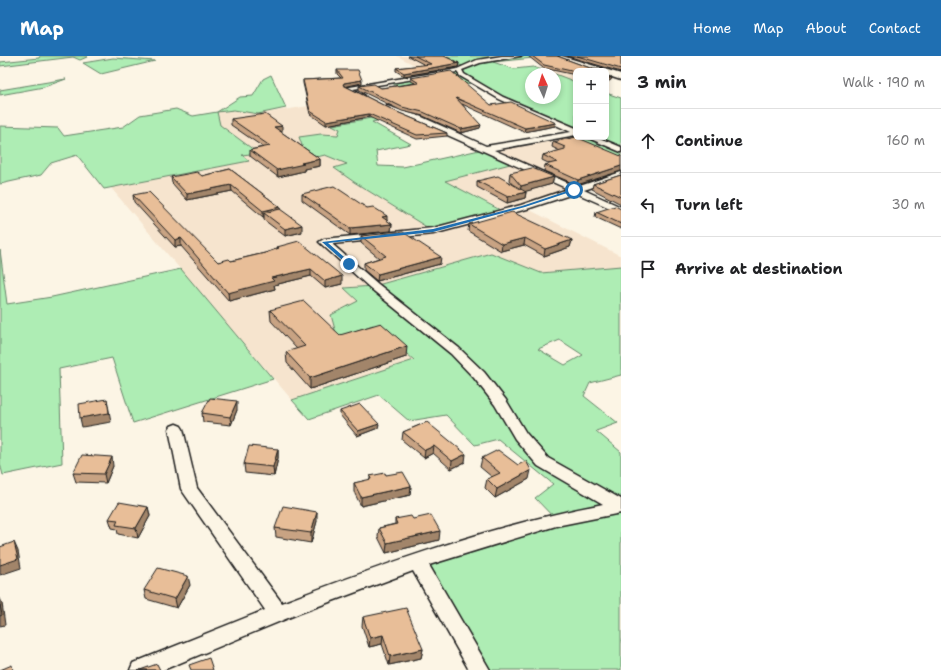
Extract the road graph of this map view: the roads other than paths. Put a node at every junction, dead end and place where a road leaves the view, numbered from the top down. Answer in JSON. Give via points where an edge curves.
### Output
{"nodes":[{"id":1,"x":518,"y":56,"type":"edge"},
{"id":2,"x":554,"y":56,"type":"edge"},
{"id":3,"x":592,"y":68,"type":"edge"},
{"id":4,"x":459,"y":70,"type":"junction"},
{"id":5,"x":609,"y":73,"type":"edge"},
{"id":6,"x":621,"y":77,"type":"edge"},
{"id":7,"x":573,"y":131,"type":"edge"},
{"id":8,"x":573,"y":133,"type":"edge"},
{"id":9,"x":597,"y":140,"type":"edge"},
{"id":10,"x":484,"y":149,"type":"junction"},
{"id":11,"x":621,"y":150,"type":"edge"},
{"id":12,"x":621,"y":175,"type":"edge"},
{"id":13,"x":574,"y":190,"type":"junction"},
{"id":14,"x":621,"y":210,"type":"edge"},
{"id":15,"x":176,"y":429,"type":"dead end"},
{"id":16,"x":621,"y":507,"type":"edge"},
{"id":17,"x":417,"y":561,"type":"junction"},
{"id":18,"x":278,"y":613,"type":"junction"},
{"id":19,"x":140,"y":670,"type":"edge"},
{"id":20,"x":480,"y":670,"type":"edge"}],
"edges":[{"from":1,"to":4,"type":"street","via":[[477,62]]},
{"from":2,"to":3,"type":"main road"},
{"from":4,"to":7,"type":"street","via":[[462,75],[501,98]]},
{"from":4,"to":10,"type":"street","via":[[347,88]]},
{"from":5,"to":6,"type":"main road"},
{"from":8,"to":10,"type":"street"},
{"from":9,"to":11,"type":"street"},
{"from":10,"to":13,"type":"street"},
{"from":12,"to":13,"type":"street"},
{"from":13,"to":14,"type":"street"},
{"from":13,"to":16,"type":"street","via":[[433,231],[324,242],[455,351],[479,375],[501,403],[520,436],[544,462]]},
{"from":15,"to":18,"type":"street","via":[[189,490]]},
{"from":16,"to":17,"type":"street","via":[[556,520]]},
{"from":17,"to":18,"type":"street"},
{"from":17,"to":20,"type":"street"},
{"from":18,"to":19,"type":"street"}]}
